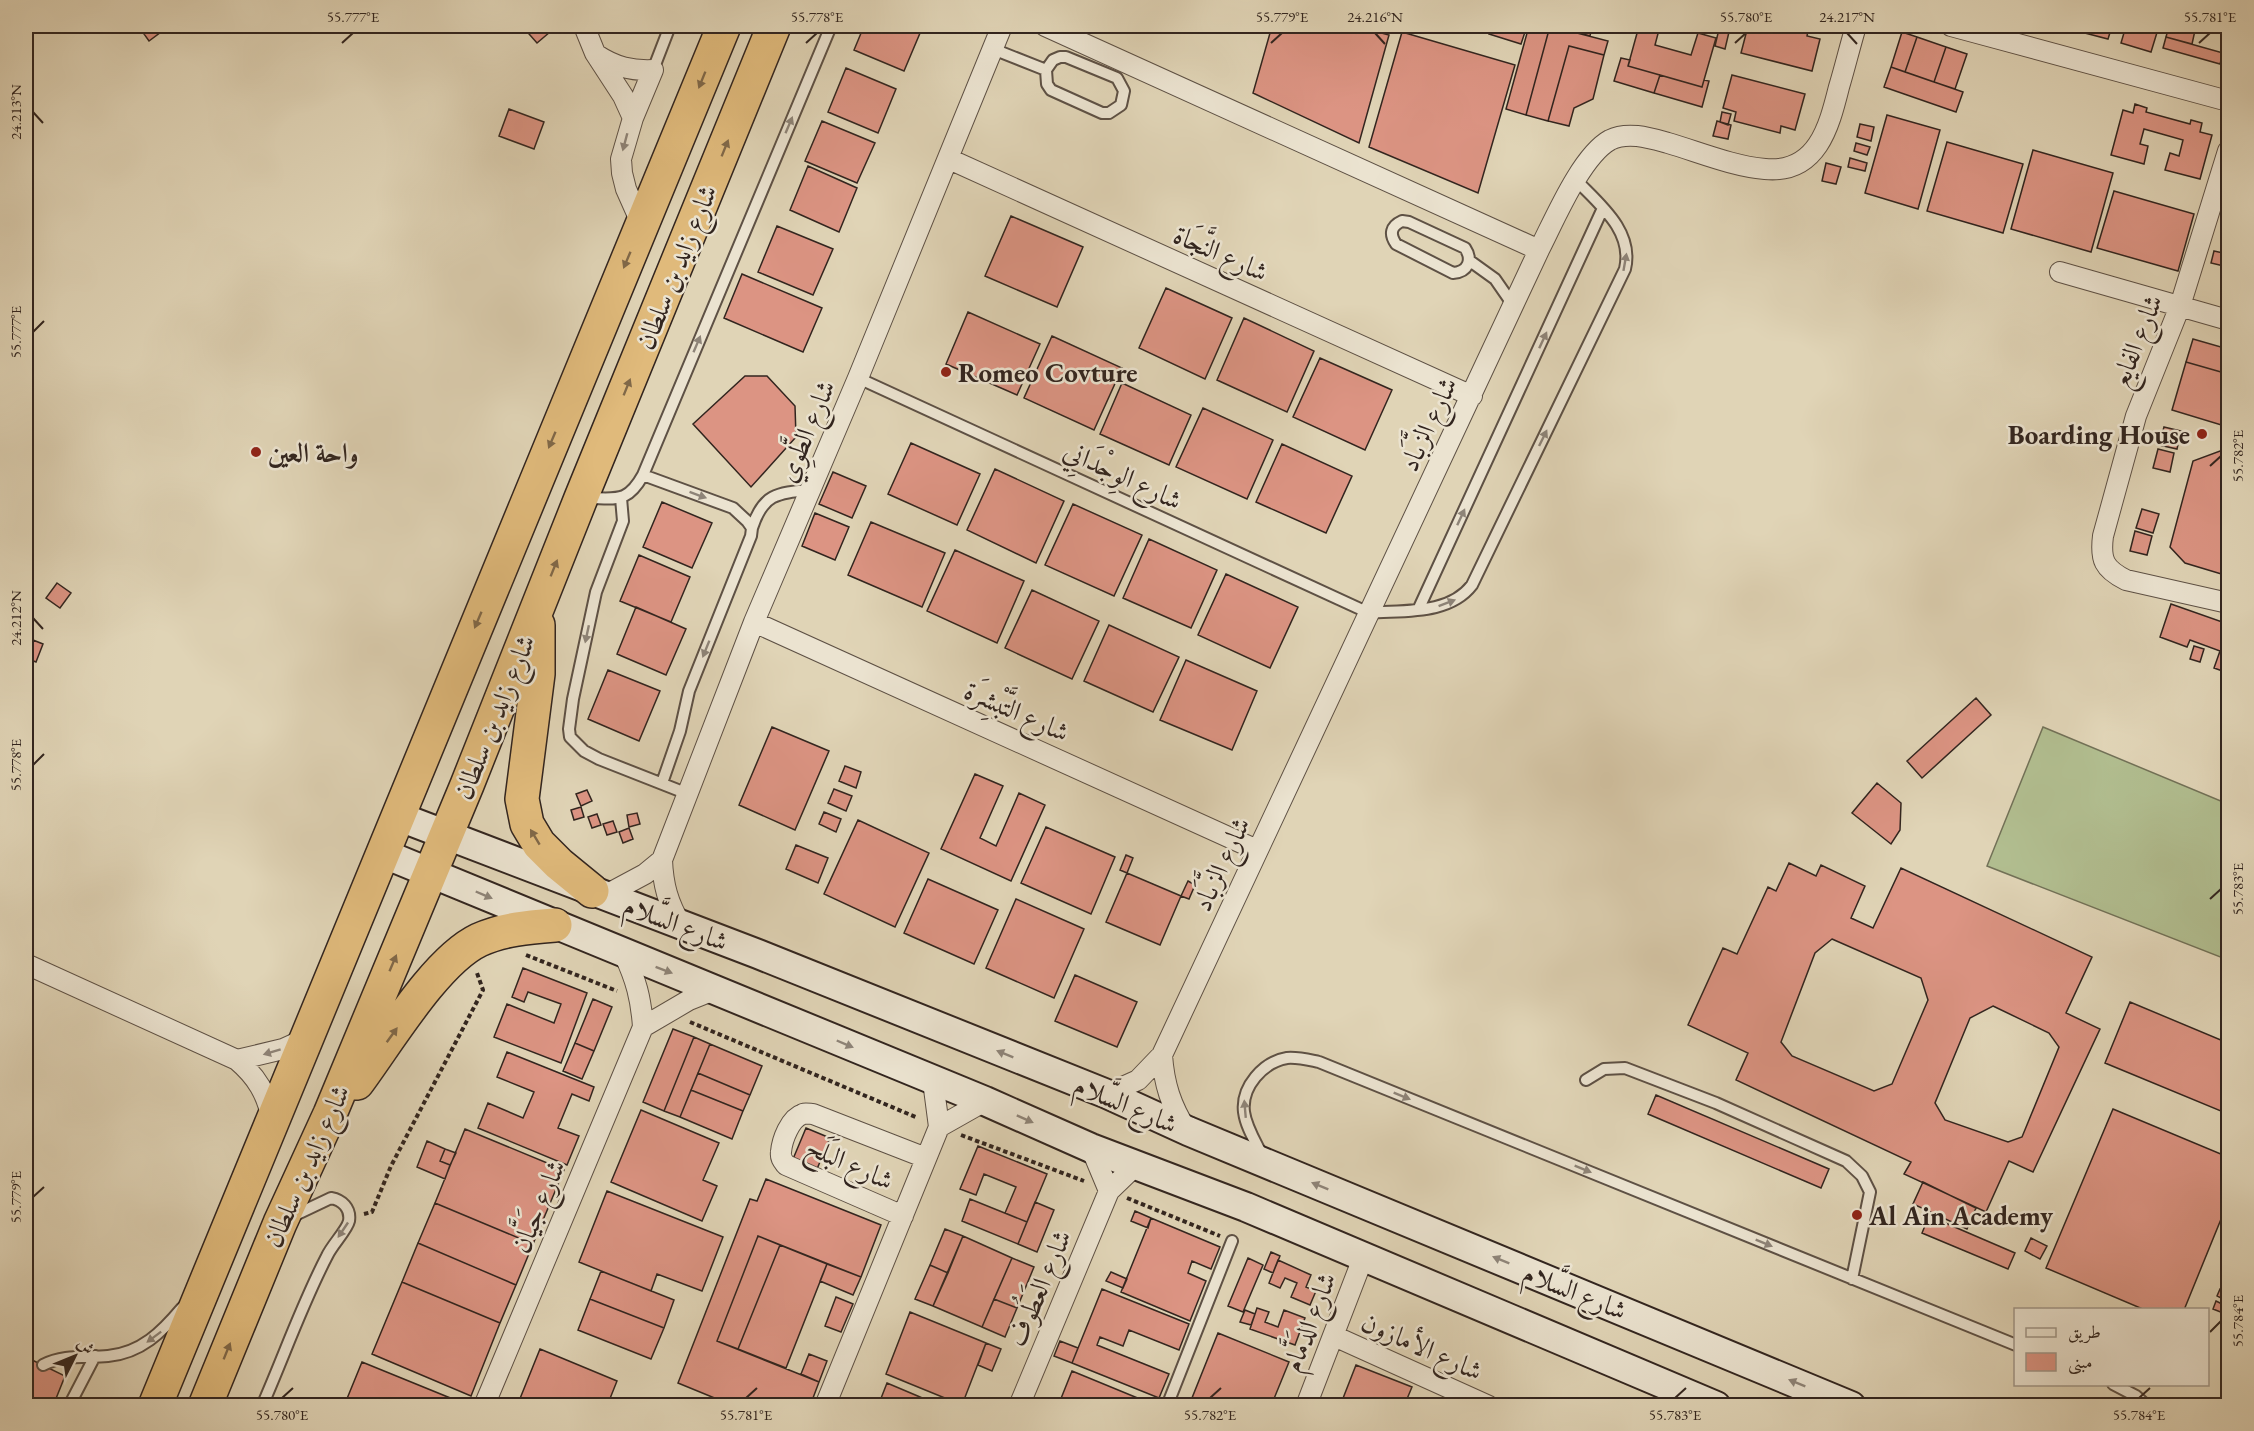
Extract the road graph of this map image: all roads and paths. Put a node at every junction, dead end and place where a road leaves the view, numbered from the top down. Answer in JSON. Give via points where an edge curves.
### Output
{"nodes":[{"id":1,"x":584,"y":26,"type":"edge"},
{"id":2,"x":670,"y":26,"type":"edge"},
{"id":3,"x":723,"y":26,"type":"edge"},
{"id":4,"x":774,"y":26,"type":"edge"},
{"id":5,"x":831,"y":26,"type":"edge"},
{"id":6,"x":1002,"y":26,"type":"edge"},
{"id":7,"x":1045,"y":26,"type":"edge"},
{"id":8,"x":1856,"y":26,"type":"edge"},
{"id":9,"x":1952,"y":26,"type":"edge"},
{"id":10,"x":993,"y":49,"type":"junction"},
{"id":11,"x":595,"y":53,"type":"junction"},
{"id":12,"x":653,"y":70,"type":"junction"},
{"id":13,"x":1046,"y":70,"type":"junction"},
{"id":14,"x":2229,"y":101,"type":"edge"},
{"id":15,"x":633,"y":118,"type":"junction"},
{"id":16,"x":2229,"y":151,"type":"edge"},
{"id":17,"x":949,"y":159,"type":"junction"},
{"id":18,"x":1576,"y":180,"type":"junction"},
{"id":19,"x":1603,"y":208,"type":"junction"},
{"id":20,"x":642,"y":225,"type":"junction"},
{"id":21,"x":1539,"y":250,"type":"junction"},
{"id":22,"x":1470,"y":261,"type":"junction"},
{"id":23,"x":2060,"y":273,"type":"dead end"},
{"id":24,"x":1513,"y":305,"type":"junction"},
{"id":25,"x":2180,"y":306,"type":"junction"},
{"id":26,"x":2229,"y":320,"type":"edge"},
{"id":27,"x":858,"y":378,"type":"junction"},
{"id":28,"x":1472,"y":396,"type":"junction"},
{"id":29,"x":642,"y":475,"type":"junction"},
{"id":30,"x":810,"y":490,"type":"junction"},
{"id":31,"x":581,"y":498,"type":"junction"},
{"id":32,"x":621,"y":498,"type":"junction"},
{"id":33,"x":752,"y":528,"type":"junction"},
{"id":34,"x":2229,"y":603,"type":"edge"},
{"id":35,"x":538,"y":606,"type":"junction"},
{"id":36,"x":1419,"y":608,"type":"junction"},
{"id":37,"x":1369,"y":613,"type":"junction"},
{"id":38,"x":754,"y":622,"type":"junction"},
{"id":39,"x":662,"y":783,"type":"junction"},
{"id":40,"x":688,"y":794,"type":"junction"},
{"id":41,"x":397,"y":816,"type":"junction"},
{"id":42,"x":446,"y":836,"type":"junction"},
{"id":43,"x":1257,"y":850,"type":"junction"},
{"id":44,"x":381,"y":853,"type":"junction"},
{"id":45,"x":662,"y":860,"type":"junction"},
{"id":46,"x":430,"y":874,"type":"junction"},
{"id":47,"x":598,"y":894,"type":"junction"},
{"id":48,"x":555,"y":925,"type":"junction"},
{"id":49,"x":681,"y":925,"type":"junction"},
{"id":50,"x":465,"y":947,"type":"junction"},
{"id":51,"x":523,"y":954,"type":"dead end"},
{"id":52,"x":624,"y":954,"type":"junction"},
{"id":53,"x":26,"y":964,"type":"edge"},
{"id":54,"x":714,"y":990,"type":"junction"},
{"id":55,"x":641,"y":1000,"type":"junction"},
{"id":56,"x":668,"y":1012,"type":"junction"},
{"id":57,"x":643,"y":1027,"type":"junction"},
{"id":58,"x":305,"y":1039,"type":"junction"},
{"id":59,"x":1162,"y":1055,"type":"junction"},
{"id":60,"x":237,"y":1060,"type":"junction"},
{"id":61,"x":933,"y":1080,"type":"junction"},
{"id":62,"x":1586,"y":1080,"type":"dead end"},
{"id":63,"x":1107,"y":1094,"type":"junction"},
{"id":64,"x":985,"y":1101,"type":"junction"},
{"id":65,"x":330,"y":1114,"type":"junction"},
{"id":66,"x":273,"y":1120,"type":"junction"},
{"id":67,"x":939,"y":1127,"type":"junction"},
{"id":68,"x":1188,"y":1131,"type":"junction"},
{"id":69,"x":1091,"y":1148,"type":"junction"},
{"id":70,"x":926,"y":1158,"type":"junction"},
{"id":71,"x":1266,"y":1163,"type":"junction"},
{"id":72,"x":1136,"y":1165,"type":"junction"},
{"id":73,"x":1109,"y":1191,"type":"junction"},
{"id":74,"x":903,"y":1216,"type":"junction"},
{"id":75,"x":349,"y":1219,"type":"junction"},
{"id":76,"x":280,"y":1223,"type":"junction"},
{"id":77,"x":1232,"y":1241,"type":"joint"},
{"id":78,"x":1363,"y":1258,"type":"junction"},
{"id":79,"x":208,"y":1279,"type":"junction"},
{"id":80,"x":1852,"y":1279,"type":"junction"},
{"id":81,"x":1334,"y":1336,"type":"junction"},
{"id":82,"x":2014,"y":1344,"type":"edge"},
{"id":83,"x":94,"y":1356,"type":"junction"},
{"id":84,"x":43,"y":1365,"type":"dead end"},
{"id":85,"x":2117,"y":1386,"type":"edge"},
{"id":86,"x":69,"y":1406,"type":"edge"},
{"id":87,"x":155,"y":1406,"type":"edge"},
{"id":88,"x":205,"y":1406,"type":"edge"},
{"id":89,"x":262,"y":1406,"type":"edge"},
{"id":90,"x":484,"y":1406,"type":"edge"},
{"id":91,"x":825,"y":1406,"type":"edge"},
{"id":92,"x":1019,"y":1406,"type":"edge"},
{"id":93,"x":1167,"y":1406,"type":"edge"},
{"id":94,"x":1306,"y":1406,"type":"edge"},
{"id":95,"x":1489,"y":1406,"type":"edge"},
{"id":96,"x":1716,"y":1406,"type":"edge"},
{"id":97,"x":1851,"y":1406,"type":"edge"},
{"id":98,"x":2147,"y":1406,"type":"edge"}],
"edges":[{"from":1,"to":11,"type":"street"},
{"from":2,"to":12,"type":"lane"},
{"from":3,"to":20,"type":"highway","name":"شارع زايد بن سلطان","one_way":true},
{"from":31,"to":4,"type":"highway","name":"شارع زايد بن سلطان","one_way":true},
{"from":29,"to":5,"type":"lane","one_way":true},
{"from":6,"to":10,"type":"street","name":"شارع الطَّوِي"},
{"from":7,"to":21,"type":"street"},
{"from":8,"to":18,"type":"street","name":"شارع الزَّبَاد","via":[[1823,139],[1800,162],[1767,170],[1746,167],[1648,137],[1627,135],[1599,149]]},
{"from":9,"to":14,"type":"street"},
{"from":10,"to":13,"type":"lane"},
{"from":10,"to":17,"type":"street","name":"شارع الطَّوِي"},
{"from":11,"to":12,"type":"street","via":[[622,68]]},
{"from":11,"to":15,"type":"street"},
{"from":12,"to":15,"type":"street"},
{"from":13,"to":13,"type":"lane","via":[[1047,84],[1057,93],[1102,113],[1121,105],[1124,91],[1117,78],[1066,57],[1053,60]]},
{"from":15,"to":20,"type":"street","one_way":true,"via":[[621,159],[622,173]]},
{"from":16,"to":25,"type":"street","name":"شارع الفايع"},
{"from":17,"to":27,"type":"street","name":"شارع الطَّوِي"},
{"from":17,"to":28,"type":"street","name":"شارع النَّجَاة"},
{"from":18,"to":19,"type":"lane"},
{"from":18,"to":21,"type":"street","name":"شارع الزَّبَاد"},
{"from":36,"to":19,"type":"lane","one_way":true},
{"from":36,"to":19,"type":"lane","one_way":true,"via":[[1432,609],[1453,602],[1472,585],[1624,269],[1627,250],[1623,238]]},
{"from":20,"to":41,"type":"highway","name":"شارع زايد بن سلطان","one_way":true},
{"from":21,"to":24,"type":"street","name":"شارع الزَّبَاد"},
{"from":22,"to":22,"type":"lane","via":[[1469,254],[1458,243],[1409,222],[1395,224],[1391,231],[1396,244],[1453,273],[1466,268]]},
{"from":22,"to":24,"type":"lane","via":[[1495,279]]},
{"from":23,"to":25,"type":"street"},
{"from":24,"to":28,"type":"street","name":"شارع الزَّبَاد"},
{"from":25,"to":26,"type":"street"},
{"from":25,"to":34,"type":"street","name":"شارع الفايع","via":[[2136,416],[2101,552],[2109,569],[2126,580]]},
{"from":27,"to":30,"type":"street","name":"شارع الطَّوِي"},
{"from":27,"to":37,"type":"lane","name":"شارع الوِجْدَانِي"},
{"from":28,"to":37,"type":"street","name":"شارع الزَّبَاد"},
{"from":29,"to":32,"type":"lane","via":[[635,490]]},
{"from":29,"to":33,"type":"lane","one_way":true,"via":[[733,508]]},
{"from":30,"to":33,"type":"lane","via":[[771,497]]},
{"from":30,"to":38,"type":"street","name":"شارع الطَّوِي"},
{"from":31,"to":32,"type":"lane"},
{"from":35,"to":31,"type":"highway","name":"شارع زايد بن سلطان","one_way":true},
{"from":32,"to":39,"type":"lane","one_way":true,"via":[[623,521],[596,592],[573,699],[570,736],[584,751]]},
{"from":33,"to":39,"type":"lane","one_way":true,"via":[[689,691]]},
{"from":35,"to":42,"type":"highway","name":"شارع زايد بن سلطان"},
{"from":47,"to":35,"type":"highway","one_way":true,"via":[[558,864],[527,824],[522,799],[538,674]]},
{"from":36,"to":37,"type":"lane"},
{"from":37,"to":43,"type":"street","name":"شارع الزَّبَاد"},
{"from":38,"to":40,"type":"street","name":"شارع الطَّوِي"},
{"from":38,"to":43,"type":"street","name":"شارع التَّبْشِرَة"},
{"from":39,"to":40,"type":"lane"},
{"from":40,"to":45,"type":"street","name":"شارع الطَّوِي"},
{"from":41,"to":42,"type":"street","name":"شارع السَّلام"},
{"from":41,"to":44,"type":"highway","name":"شارع زايد بن سلطان"},
{"from":42,"to":46,"type":"highway","name":"شارع زايد بن سلطان"},
{"from":42,"to":47,"type":"street","name":"شارع السَّلام"},
{"from":43,"to":59,"type":"street","name":"شارع الزَّبَاد"},
{"from":44,"to":46,"type":"street","name":"شارع السَّلام"},
{"from":44,"to":58,"type":"highway","name":"شارع زايد بن سلطان"},
{"from":45,"to":47,"type":"street","via":[[645,874]]},
{"from":45,"to":49,"type":"street","name":"شارع الطَّوِي","via":[[669,905]]},
{"from":46,"to":48,"type":"street","name":"شارع السَّلام","one_way":true},
{"from":65,"to":46,"type":"highway","name":"شارع زايد بن سلطان","one_way":true},
{"from":47,"to":49,"type":"street","name":"شارع السَّلام"},
{"from":48,"to":50,"type":"highway","via":[[497,933]]},
{"from":48,"to":52,"type":"street","name":"شارع السَّلام"},
{"from":63,"to":49,"type":"street","name":"شارع السَّلام","one_way":true},
{"from":65,"to":50,"type":"highway","one_way":true,"via":[[431,981]]},
{"from":50,"to":75,"type":"path","via":[[483,990],[391,1166],[372,1212]]},
{"from":51,"to":55,"type":"path"},
{"from":52,"to":54,"type":"street","name":"شارع السَّلام","one_way":true},
{"from":52,"to":55,"type":"street","name":"شارع جَيَّان"},
{"from":53,"to":60,"type":"street"},
{"from":54,"to":56,"type":"street"},
{"from":54,"to":61,"type":"street","name":"شارع السَّلام","one_way":true},
{"from":55,"to":57,"type":"street","name":"شارع جَيَّان"},
{"from":56,"to":57,"type":"street"},
{"from":56,"to":67,"type":"path"},
{"from":57,"to":90,"type":"street","name":"شارع جَيَّان"},
{"from":58,"to":60,"type":"street","one_way":true,"via":[[283,1049]]},
{"from":58,"to":66,"type":"highway","name":"شارع زايد بن سلطان"},
{"from":59,"to":63,"type":"street","name":"شارع الزَّبَاد","via":[[1138,1080]]},
{"from":59,"to":68,"type":"street","via":[[1168,1095]]},
{"from":60,"to":66,"type":"street","via":[[261,1086]]},
{"from":61,"to":64,"type":"street","name":"شارع السَّلام"},
{"from":61,"to":67,"type":"street"},
{"from":62,"to":80,"type":"lane","via":[[1604,1069],[1625,1068],[1716,1103],[1846,1161],[1862,1176],[1870,1192]]},
{"from":63,"to":68,"type":"street","name":"شارع السَّلام"},
{"from":64,"to":67,"type":"street"},
{"from":64,"to":69,"type":"street","name":"شارع السَّلام","one_way":true},
{"from":65,"to":76,"type":"highway","name":"شارع زايد بن سلطان"},
{"from":66,"to":79,"type":"highway","name":"شارع زايد بن سلطان"},
{"from":67,"to":70,"type":"street","name":"شارع البَلَح"},
{"from":67,"to":73,"type":"path"},
{"from":68,"to":71,"type":"street","name":"شارع السَّلام"},
{"from":69,"to":72,"type":"street","name":"شارع السَّلام"},
{"from":69,"to":73,"type":"street"},
{"from":70,"to":74,"type":"street","name":"شارع البَلَح"},
{"from":70,"to":74,"type":"street","name":"شارع البَلَح","via":[[813,1114],[803,1114],[789,1127],[780,1152],[786,1165]]},
{"from":71,"to":80,"type":"lane","one_way":true,"via":[[1248,1127],[1244,1098],[1258,1074],[1273,1063],[1300,1058],[1319,1062]]},
{"from":97,"to":71,"type":"street","name":"شارع السَّلام","one_way":true},
{"from":72,"to":73,"type":"street","name":"شارع العَطُوف"},
{"from":72,"to":78,"type":"street","name":"شارع السَّلام"},
{"from":73,"to":77,"type":"path"},
{"from":73,"to":92,"type":"street","name":"شارع العَطُوف"},
{"from":74,"to":91,"type":"street","name":"شارع البَلَح"},
{"from":75,"to":76,"type":"lane","via":[[346,1206],[331,1198]]},
{"from":75,"to":89,"type":"lane","one_way":true,"via":[[327,1255]]},
{"from":88,"to":76,"type":"highway","name":"شارع زايد بن سلطان","one_way":true},
{"from":77,"to":93,"type":"lane"},
{"from":78,"to":81,"type":"street","name":"شارع الدَمَّام"},
{"from":78,"to":96,"type":"street","name":"شارع السَّلام"},
{"from":79,"to":83,"type":"lane","one_way":true,"via":[[155,1338],[130,1351]]},
{"from":79,"to":87,"type":"highway","name":"شارع زايد بن سلطان"},
{"from":80,"to":82,"type":"lane"},
{"from":81,"to":94,"type":"street","name":"شارع الدَمَّام"},
{"from":81,"to":95,"type":"street","name":"شارع الأمازون"},
{"from":83,"to":84,"type":"lane","via":[[65,1358]]},
{"from":83,"to":86,"type":"lane"},
{"from":85,"to":98,"type":"lane"}]}
